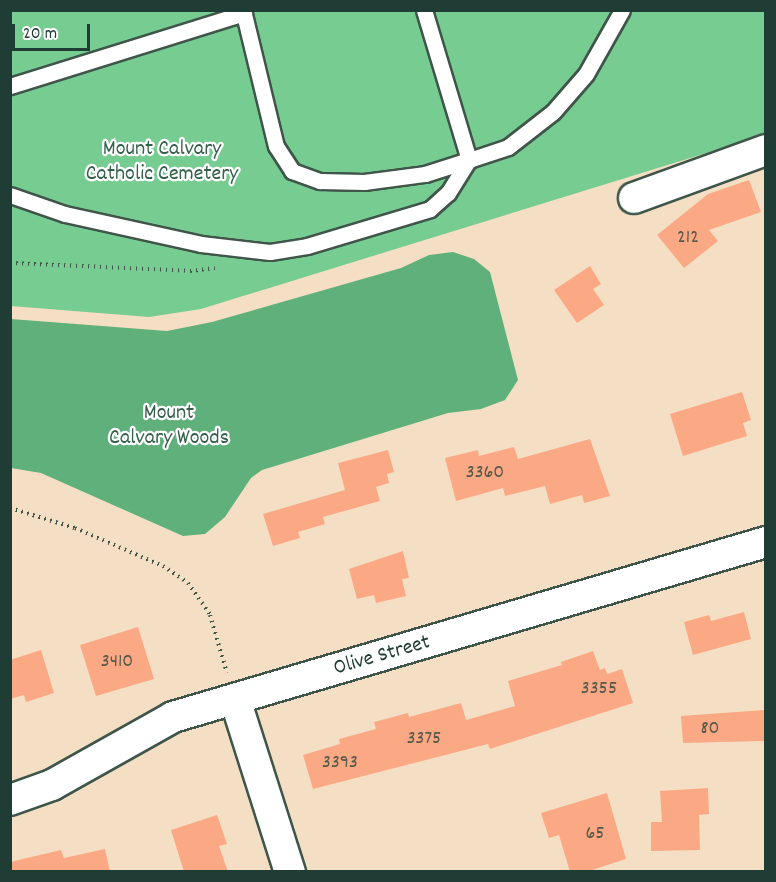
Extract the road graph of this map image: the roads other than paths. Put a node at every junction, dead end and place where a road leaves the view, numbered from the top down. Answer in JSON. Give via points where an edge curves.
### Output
{"nodes":[{"id":1,"x":424,"y":10,"type":"edge"},
{"id":2,"x":622,"y":10,"type":"edge"},
{"id":3,"x":243,"y":12,"type":"edge"},
{"id":4,"x":10,"y":86,"type":"edge"},
{"id":5,"x":765,"y":150,"type":"edge"},
{"id":6,"x":469,"y":160,"type":"junction"},
{"id":7,"x":10,"y":195,"type":"edge"},
{"id":8,"x":634,"y":198,"type":"dead end"},
{"id":9,"x":765,"y":542,"type":"edge"},
{"id":10,"x":235,"y":699,"type":"junction"},
{"id":11,"x":10,"y":800,"type":"edge"},
{"id":12,"x":290,"y":872,"type":"edge"}],
"edges":[{"from":1,"to":6,"type":"lane"},
{"from":2,"to":6,"type":"lane","via":[[585,74],[553,112],[508,147]]},
{"from":3,"to":4,"type":"lane"},
{"from":3,"to":6,"type":"lane","via":[[276,146],[292,171],[320,181],[370,182],[425,174]]},
{"from":5,"to":8,"type":"street"},
{"from":6,"to":7,"type":"lane","via":[[448,193],[430,209],[307,246],[270,252],[167,236],[65,213]]},
{"from":9,"to":10,"type":"street","name":"Olive Street"},
{"from":10,"to":11,"type":"street","name":"Olive Street","via":[[157,724],[52,785]]},
{"from":10,"to":12,"type":"street"}]}
